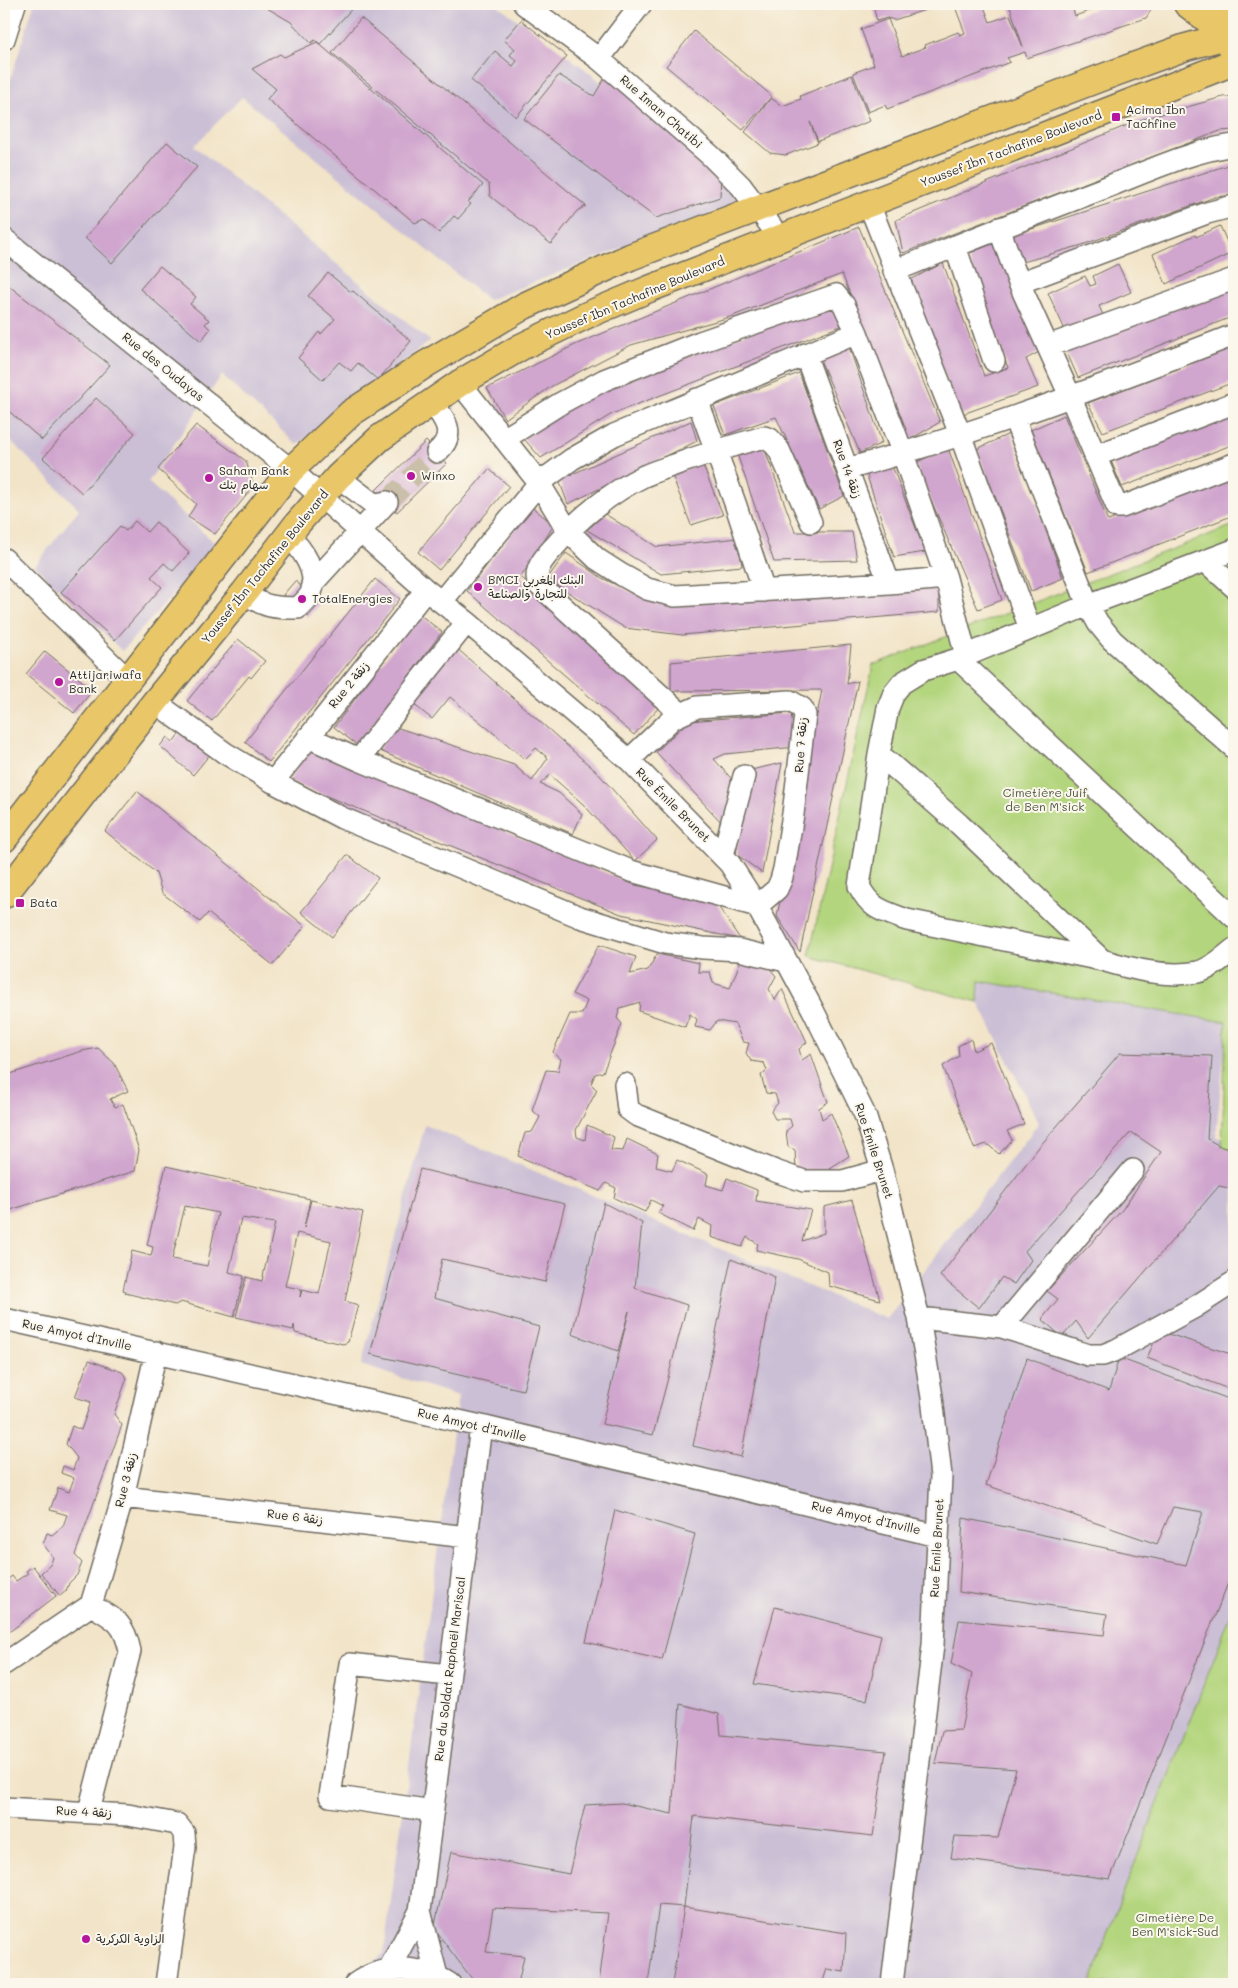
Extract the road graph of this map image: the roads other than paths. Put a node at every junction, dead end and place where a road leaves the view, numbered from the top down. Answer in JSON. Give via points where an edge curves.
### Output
{"nodes":[{"id":1,"x":15,"y":4,"type":"edge"},
{"id":2,"x":524,"y":4,"type":"edge"},
{"id":3,"x":641,"y":4,"type":"edge"},
{"id":4,"x":1187,"y":4,"type":"edge"},
{"id":5,"x":1218,"y":4,"type":"edge"},
{"id":6,"x":1232,"y":35,"type":"edge"},
{"id":7,"x":4,"y":39,"type":"edge"},
{"id":8,"x":599,"y":59,"type":"junction"},
{"id":9,"x":1234,"y":62,"type":"edge"},
{"id":10,"x":1234,"y":145,"type":"edge"},
{"id":11,"x":869,"y":204,"type":"junction"},
{"id":12,"x":1234,"y":206,"type":"edge"},
{"id":13,"x":759,"y":207,"type":"junction"},
{"id":14,"x":999,"y":228,"type":"junction"},
{"id":15,"x":4,"y":238,"type":"edge"},
{"id":16,"x":780,"y":238,"type":"junction"},
{"id":17,"x":955,"y":246,"type":"junction"},
{"id":18,"x":894,"y":271,"type":"junction"},
{"id":19,"x":1234,"y":279,"type":"edge"},
{"id":20,"x":1019,"y":283,"type":"junction"},
{"id":21,"x":857,"y":333,"type":"junction"},
{"id":22,"x":1234,"y":335,"type":"edge"},
{"id":23,"x":1048,"y":346,"type":"junction"},
{"id":24,"x":805,"y":354,"type":"junction"},
{"id":25,"x":994,"y":362,"type":"dead end"},
{"id":26,"x":460,"y":383,"type":"junction"},
{"id":27,"x":1071,"y":398,"type":"junction"},
{"id":28,"x":696,"y":399,"type":"junction"},
{"id":29,"x":431,"y":401,"type":"junction"},
{"id":30,"x":1234,"y":403,"type":"edge"},
{"id":31,"x":1014,"y":418,"type":"junction"},
{"id":32,"x":960,"y":434,"type":"junction"},
{"id":33,"x":504,"y":439,"type":"junction"},
{"id":34,"x":715,"y":450,"type":"junction"},
{"id":35,"x":437,"y":452,"type":"tunnel mouth"},
{"id":36,"x":903,"y":454,"type":"junction"},
{"id":37,"x":1095,"y":456,"type":"junction"},
{"id":38,"x":1234,"y":464,"type":"edge"},
{"id":39,"x":847,"y":469,"type":"junction"},
{"id":40,"x":291,"y":470,"type":"junction"},
{"id":41,"x":338,"y":477,"type":"junction"},
{"id":42,"x":539,"y":483,"type":"junction"},
{"id":43,"x":320,"y":497,"type":"junction"},
{"id":44,"x":811,"y":522,"type":"dead end"},
{"id":45,"x":359,"y":531,"type":"junction"},
{"id":46,"x":568,"y":531,"type":"junction"},
{"id":47,"x":288,"y":535,"type":"junction"},
{"id":48,"x":1234,"y":550,"type":"edge"},
{"id":49,"x":4,"y":559,"type":"edge"},
{"id":50,"x":1205,"y":561,"type":"junction"},
{"id":51,"x":946,"y":578,"type":"junction"},
{"id":52,"x":889,"y":583,"type":"junction"},
{"id":53,"x":312,"y":584,"type":"junction"},
{"id":54,"x":1234,"y":588,"type":"edge"},
{"id":55,"x":764,"y":591,"type":"junction"},
{"id":56,"x":244,"y":593,"type":"junction"},
{"id":57,"x":434,"y":596,"type":"junction"},
{"id":58,"x":1088,"y":605,"type":"junction"},
{"id":59,"x":467,"y":622,"type":"junction"},
{"id":60,"x":1030,"y":629,"type":"junction"},
{"id":61,"x":962,"y":658,"type":"junction"},
{"id":62,"x":128,"y":680,"type":"junction"},
{"id":63,"x":155,"y":702,"type":"junction"},
{"id":64,"x":680,"y":713,"type":"junction"},
{"id":65,"x":308,"y":736,"type":"junction"},
{"id":66,"x":1234,"y":748,"type":"edge"},
{"id":67,"x":879,"y":754,"type":"junction"},
{"id":68,"x":358,"y":760,"type":"junction"},
{"id":69,"x":628,"y":760,"type":"junction"},
{"id":70,"x":744,"y":776,"type":"dead end"},
{"id":71,"x":273,"y":782,"type":"junction"},
{"id":72,"x":4,"y":839,"type":"edge"},
{"id":73,"x":723,"y":855,"type":"junction"},
{"id":74,"x":4,"y":895,"type":"edge"},
{"id":75,"x":757,"y":906,"type":"junction"},
{"id":76,"x":1234,"y":918,"type":"edge"},
{"id":77,"x":1234,"y":949,"type":"edge"},
{"id":78,"x":1102,"y":960,"type":"junction"},
{"id":79,"x":786,"y":961,"type":"junction"},
{"id":80,"x":625,"y":1084,"type":"dead end"},
{"id":81,"x":882,"y":1170,"type":"junction"},
{"id":82,"x":1133,"y":1170,"type":"dead end"},
{"id":83,"x":1234,"y":1282,"type":"edge"},
{"id":84,"x":919,"y":1318,"type":"junction"},
{"id":85,"x":4,"y":1319,"type":"edge"},
{"id":86,"x":1002,"y":1326,"type":"junction"},
{"id":87,"x":156,"y":1352,"type":"junction"},
{"id":88,"x":480,"y":1426,"type":"junction"},
{"id":89,"x":123,"y":1497,"type":"junction"},
{"id":90,"x":938,"y":1536,"type":"junction"},
{"id":91,"x":467,"y":1537,"type":"junction"},
{"id":92,"x":91,"y":1606,"type":"junction"},
{"id":93,"x":4,"y":1664,"type":"edge"},
{"id":94,"x":448,"y":1675,"type":"junction"},
{"id":95,"x":4,"y":1808,"type":"edge"},
{"id":96,"x":89,"y":1811,"type":"junction"},
{"id":97,"x":432,"y":1811,"type":"junction"},
{"id":98,"x":420,"y":1911,"type":"junction"},
{"id":99,"x":389,"y":1969,"type":"junction"},
{"id":100,"x":444,"y":1980,"type":"edge"},
{"id":101,"x":166,"y":1984,"type":"edge"},
{"id":102,"x":355,"y":1984,"type":"edge"},
{"id":103,"x":892,"y":1984,"type":"edge"}],
"edges":[{"from":1,"to":7,"type":"street"},
{"from":2,"to":8,"type":"street","name":"Rue Imam Chatibi"},
{"from":3,"to":8,"type":"street"},
{"from":4,"to":6,"type":"main road"},
{"from":5,"to":6,"type":"main road","via":[[1229,10]]},
{"from":6,"to":13,"type":"main road","via":[[1186,47]]},
{"from":8,"to":13,"type":"street","name":"Rue Imam Chatibi","via":[[710,155]]},
{"from":9,"to":11,"type":"main road","name":"Youssef Ibn Tachafine Boulevard"},
{"from":10,"to":14,"type":"street","via":[[1218,147],[1158,167]]},
{"from":11,"to":16,"type":"main road","name":"Youssef Ibn Tachafine Boulevard"},
{"from":11,"to":18,"type":"street"},
{"from":12,"to":20,"type":"street","via":[[1207,213]]},
{"from":13,"to":16,"type":"street","name":"Rue Imam Chatibi"},
{"from":13,"to":40,"type":"main road","via":[[630,257],[524,306],[351,413]]},
{"from":14,"to":17,"type":"street"},
{"from":14,"to":20,"type":"street"},
{"from":15,"to":40,"type":"street","name":"Rue des Oudayas"},
{"from":16,"to":26,"type":"main road","name":"Youssef Ibn Tachafine Boulevard","via":[[585,316],[521,347]]},
{"from":17,"to":18,"type":"street"},
{"from":17,"to":25,"type":"street"},
{"from":18,"to":32,"type":"street"},
{"from":19,"to":23,"type":"street"},
{"from":20,"to":23,"type":"street"},
{"from":21,"to":24,"type":"street","name":"Rue 2 زنقة"},
{"from":21,"to":33,"type":"street","via":[[844,305],[838,296],[833,295],[612,377],[561,403]]},
{"from":21,"to":36,"type":"street"},
{"from":22,"to":27,"type":"street"},
{"from":23,"to":27,"type":"street"},
{"from":24,"to":28,"type":"street","name":"Rue 2 زنقة"},
{"from":24,"to":39,"type":"street","name":"Rue 14 زنقة"},
{"from":26,"to":29,"type":"main road","name":"Youssef Ibn Tachafine Boulevard"},
{"from":26,"to":33,"type":"street"},
{"from":27,"to":31,"type":"street"},
{"from":27,"to":37,"type":"street"},
{"from":28,"to":34,"type":"street"},
{"from":28,"to":42,"type":"street","name":"Rue 2 زنقة","via":[[614,435]]},
{"from":29,"to":35,"type":"street","via":[[444,418],[448,432],[445,444]]},
{"from":29,"to":41,"type":"main road","name":"Youssef Ibn Tachafine Boulevard","via":[[380,438]]},
{"from":30,"to":37,"type":"street"},
{"from":31,"to":32,"type":"street"},
{"from":31,"to":58,"type":"street"},
{"from":32,"to":36,"type":"street"},
{"from":32,"to":60,"type":"street"},
{"from":33,"to":42,"type":"street"},
{"from":34,"to":44,"type":"street","via":[[764,437],[770,439],[779,450]]},
{"from":34,"to":46,"type":"street","via":[[645,476],[619,491]]},
{"from":34,"to":55,"type":"street"},
{"from":36,"to":39,"type":"street"},
{"from":36,"to":51,"type":"street"},
{"from":37,"to":38,"type":"street","via":[[1117,507]]},
{"from":39,"to":52,"type":"street","name":"Rue 14 زنقة"},
{"from":40,"to":43,"type":"street","name":"Rue des Oudayas"},
{"from":40,"to":62,"type":"main road"},
{"from":41,"to":43,"type":"main road","name":"Youssef Ibn Tachafine Boulevard"},
{"from":41,"to":45,"type":"street","via":[[371,502],[387,502]]},
{"from":42,"to":46,"type":"street"},
{"from":42,"to":57,"type":"street","name":"Rue 2 زنقة"},
{"from":43,"to":45,"type":"street","name":"Rue Émile Brunet"},
{"from":43,"to":47,"type":"main road","name":"Youssef Ibn Tachafine Boulevard"},
{"from":45,"to":53,"type":"street"},
{"from":45,"to":57,"type":"street","name":"Rue Émile Brunet"},
{"from":46,"to":55,"type":"street","via":[[597,559],[647,589],[675,596]]},
{"from":46,"to":64,"type":"street","via":[[538,570],[536,578],[539,585]]},
{"from":47,"to":53,"type":"street","via":[[303,552]]},
{"from":47,"to":56,"type":"main road","name":"Youssef Ibn Tachafine Boulevard"},
{"from":48,"to":50,"type":"street"},
{"from":49,"to":62,"type":"street"},
{"from":50,"to":54,"type":"street"},
{"from":50,"to":58,"type":"street"},
{"from":51,"to":52,"type":"street"},
{"from":51,"to":61,"type":"street"},
{"from":52,"to":55,"type":"street"},
{"from":53,"to":56,"type":"street","via":[[311,594],[298,608],[272,608]]},
{"from":56,"to":63,"type":"main road","name":"Youssef Ibn Tachafine Boulevard"},
{"from":57,"to":59,"type":"street","name":"Rue Émile Brunet"},
{"from":57,"to":65,"type":"street","name":"Rue 2 زنقة"},
{"from":58,"to":60,"type":"street"},
{"from":58,"to":66,"type":"street","via":[[1112,640]]},
{"from":59,"to":68,"type":"street"},
{"from":59,"to":69,"type":"street","name":"Rue Émile Brunet"},
{"from":60,"to":61,"type":"street"},
{"from":61,"to":67,"type":"street","via":[[923,670],[902,683],[888,708]]},
{"from":61,"to":76,"type":"street"},
{"from":62,"to":72,"type":"main road"},
{"from":63,"to":71,"type":"street","via":[[225,753]]},
{"from":63,"to":74,"type":"main road","name":"Youssef Ibn Tachafine Boulevard"},
{"from":64,"to":69,"type":"street","name":"Rue 7 زنقة"},
{"from":64,"to":75,"type":"street","name":"Rue 7 زنقة","via":[[697,707],[790,701],[802,708],[805,716],[802,756],[784,869],[777,888]]},
{"from":65,"to":68,"type":"street"},
{"from":65,"to":71,"type":"street","name":"Rue 2 زنقة"},
{"from":67,"to":78,"type":"street","via":[[959,824]]},
{"from":67,"to":78,"type":"street","via":[[859,886],[865,899],[877,909],[907,920]]},
{"from":68,"to":75,"type":"street","via":[[631,871]]},
{"from":69,"to":73,"type":"street","name":"Rue Émile Brunet"},
{"from":70,"to":73,"type":"street"},
{"from":71,"to":79,"type":"street","via":[[342,818],[580,917],[665,943],[739,950]]},
{"from":73,"to":75,"type":"street","name":"Rue Émile Brunet"},
{"from":75,"to":79,"type":"street","name":"Rue Émile Brunet"},
{"from":77,"to":78,"type":"street","via":[[1200,972],[1132,969]]},
{"from":79,"to":81,"type":"street","name":"Rue Émile Brunet","via":[[864,1115]]},
{"from":80,"to":81,"type":"street","via":[[628,1109],[636,1115],[804,1181],[842,1181]]},
{"from":81,"to":84,"type":"street","name":"Rue Émile Brunet"},
{"from":82,"to":86,"type":"street"},
{"from":83,"to":86,"type":"street","via":[[1146,1334],[1103,1355],[1088,1355]]},
{"from":84,"to":86,"type":"street"},
{"from":84,"to":90,"type":"street","name":"Rue Émile Brunet","via":[[932,1396],[940,1476]]},
{"from":85,"to":87,"type":"street","name":"Rue Amyot d'Inville"},
{"from":87,"to":88,"type":"street","name":"Rue Amyot d'Inville"},
{"from":87,"to":89,"type":"street","name":"Rue 3 زنقة"},
{"from":88,"to":90,"type":"street","name":"Rue Amyot d'Inville"},
{"from":88,"to":91,"type":"street","name":"Rue du Soldat Raphaël Mariscal"},
{"from":89,"to":91,"type":"street","name":"Rue 6 زنقة"},
{"from":89,"to":92,"type":"street","name":"Rue 3 زنقة"},
{"from":90,"to":103,"type":"street","name":"Rue Émile Brunet","via":[[933,1645]]},
{"from":91,"to":94,"type":"street","name":"Rue du Soldat Raphaël Mariscal"},
{"from":92,"to":93,"type":"street"},
{"from":92,"to":96,"type":"street","via":[[113,1618],[123,1628],[130,1651]]},
{"from":94,"to":97,"type":"street","name":"Rue du Soldat Raphaël Mariscal"},
{"from":94,"to":97,"type":"street","via":[[350,1664],[330,1796]]},
{"from":95,"to":96,"type":"street","name":"Rue 4 زنقة"},
{"from":96,"to":101,"type":"street","name":"Rue 4 زنقة","via":[[164,1820],[178,1824],[184,1833],[185,1847]]},
{"from":97,"to":98,"type":"street","name":"Rue du Soldat Raphaël Mariscal"},
{"from":98,"to":99,"type":"street","name":"Rue du Soldat Raphaël Mariscal"},
{"from":98,"to":100,"type":"street","name":"Rue du Soldat Raphaël Mariscal"},
{"from":99,"to":100,"type":"street","via":[[414,1969]]},
{"from":99,"to":102,"type":"street"}]}
